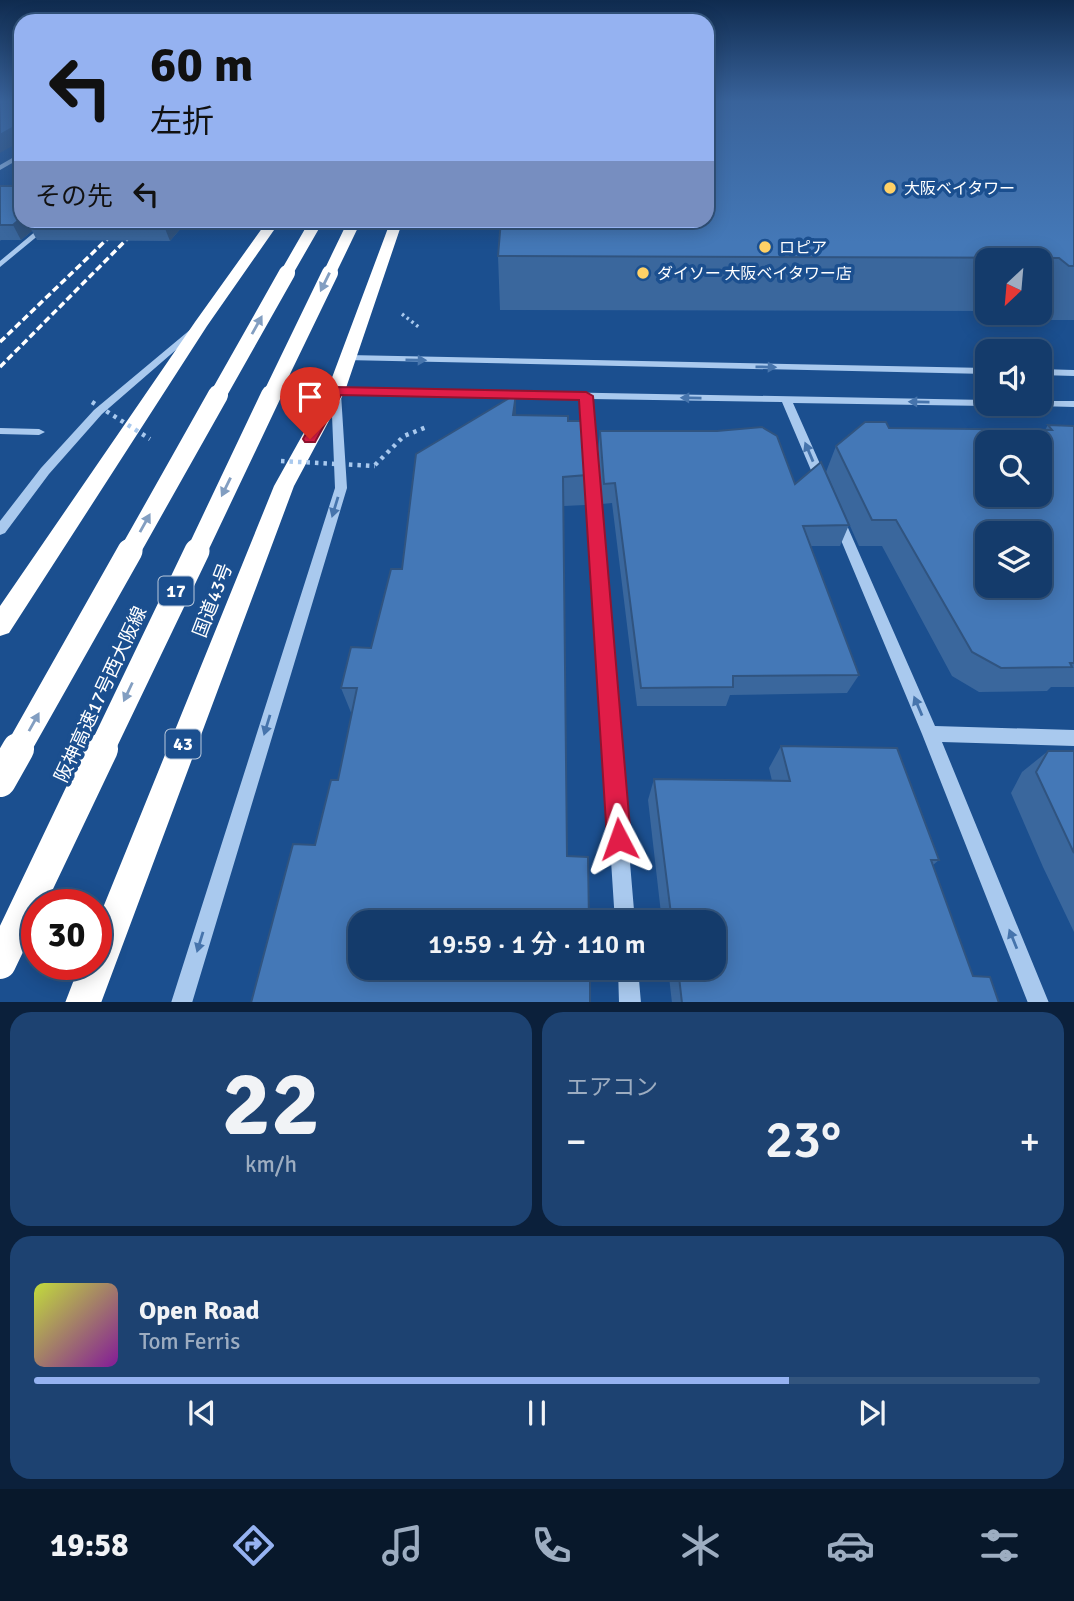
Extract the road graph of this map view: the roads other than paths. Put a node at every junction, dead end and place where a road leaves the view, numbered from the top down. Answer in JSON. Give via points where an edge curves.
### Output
{"nodes":[{"id":1,"x":44,"y":228,"type":"edge"},
{"id":2,"x":269,"y":228,"type":"edge"},
{"id":3,"x":312,"y":228,"type":"edge"},
{"id":4,"x":351,"y":228,"type":"edge"},
{"id":5,"x":394,"y":228,"type":"edge"},
{"id":6,"x":0,"y":265,"type":"edge"},
{"id":7,"x":200,"y":325,"type":"junction"},
{"id":8,"x":348,"y":358,"type":"junction"},
{"id":9,"x":975,"y":371,"type":"edge"},
{"id":10,"x":1052,"y":372,"type":"edge"},
{"id":11,"x":1074,"y":373,"type":"edge"},
{"id":12,"x":336,"y":391,"type":"junction"},
{"id":13,"x":586,"y":396,"type":"junction"},
{"id":14,"x":786,"y":399,"type":"junction"},
{"id":15,"x":975,"y":403,"type":"edge"},
{"id":16,"x":1052,"y":404,"type":"edge"},
{"id":17,"x":1074,"y":404,"type":"edge"},
{"id":18,"x":0,"y":431,"type":"edge"},
{"id":19,"x":39,"y":432,"type":"dead end"},
{"id":20,"x":0,"y":530,"type":"edge"},
{"id":21,"x":0,"y":626,"type":"edge"},
{"id":22,"x":930,"y":734,"type":"junction"},
{"id":23,"x":1074,"y":738,"type":"edge"},
{"id":24,"x":0,"y":781,"type":"edge"},
{"id":25,"x":624,"y":910,"type":"edge"},
{"id":26,"x":0,"y":963,"type":"edge"},
{"id":27,"x":629,"y":980,"type":"edge"},
{"id":28,"x":83,"y":1002,"type":"edge"},
{"id":29,"x":181,"y":1002,"type":"edge"},
{"id":30,"x":630,"y":1002,"type":"edge"},
{"id":31,"x":1038,"y":1002,"type":"edge"}],
"edges":[{"from":1,"to":6,"type":"street"},
{"from":2,"to":7,"type":"highway"},
{"from":24,"to":3,"type":"highway","name":"阪神高速17号西大阪線","one_way":true,"bridge":true},
{"from":4,"to":26,"type":"highway","name":"阪神高速17号西大阪線","number":"17","one_way":true,"bridge":true},
{"from":5,"to":8,"type":"highway","name":"国道43号","number":"43"},
{"from":7,"to":20,"type":"street","via":[[98,412]]},
{"from":7,"to":21,"type":"highway"},
{"from":8,"to":9,"type":"street","one_way":true},
{"from":8,"to":12,"type":"highway","name":"国道43号","number":"43"},
{"from":10,"to":11,"type":"street"},
{"from":12,"to":13,"type":"street"},
{"from":12,"to":28,"type":"highway","name":"国道43号","number":"43","via":[[284,486]]},
{"from":12,"to":29,"type":"street","one_way":true,"via":[[341,488]]},
{"from":14,"to":13,"type":"street","one_way":true},
{"from":13,"to":25,"type":"street"},
{"from":15,"to":14,"type":"street","one_way":true},
{"from":22,"to":14,"type":"street","one_way":true},
{"from":16,"to":17,"type":"street"},
{"from":18,"to":19,"type":"street"},
{"from":22,"to":23,"type":"street"},
{"from":31,"to":22,"type":"street","one_way":true},
{"from":27,"to":30,"type":"street"}]}
